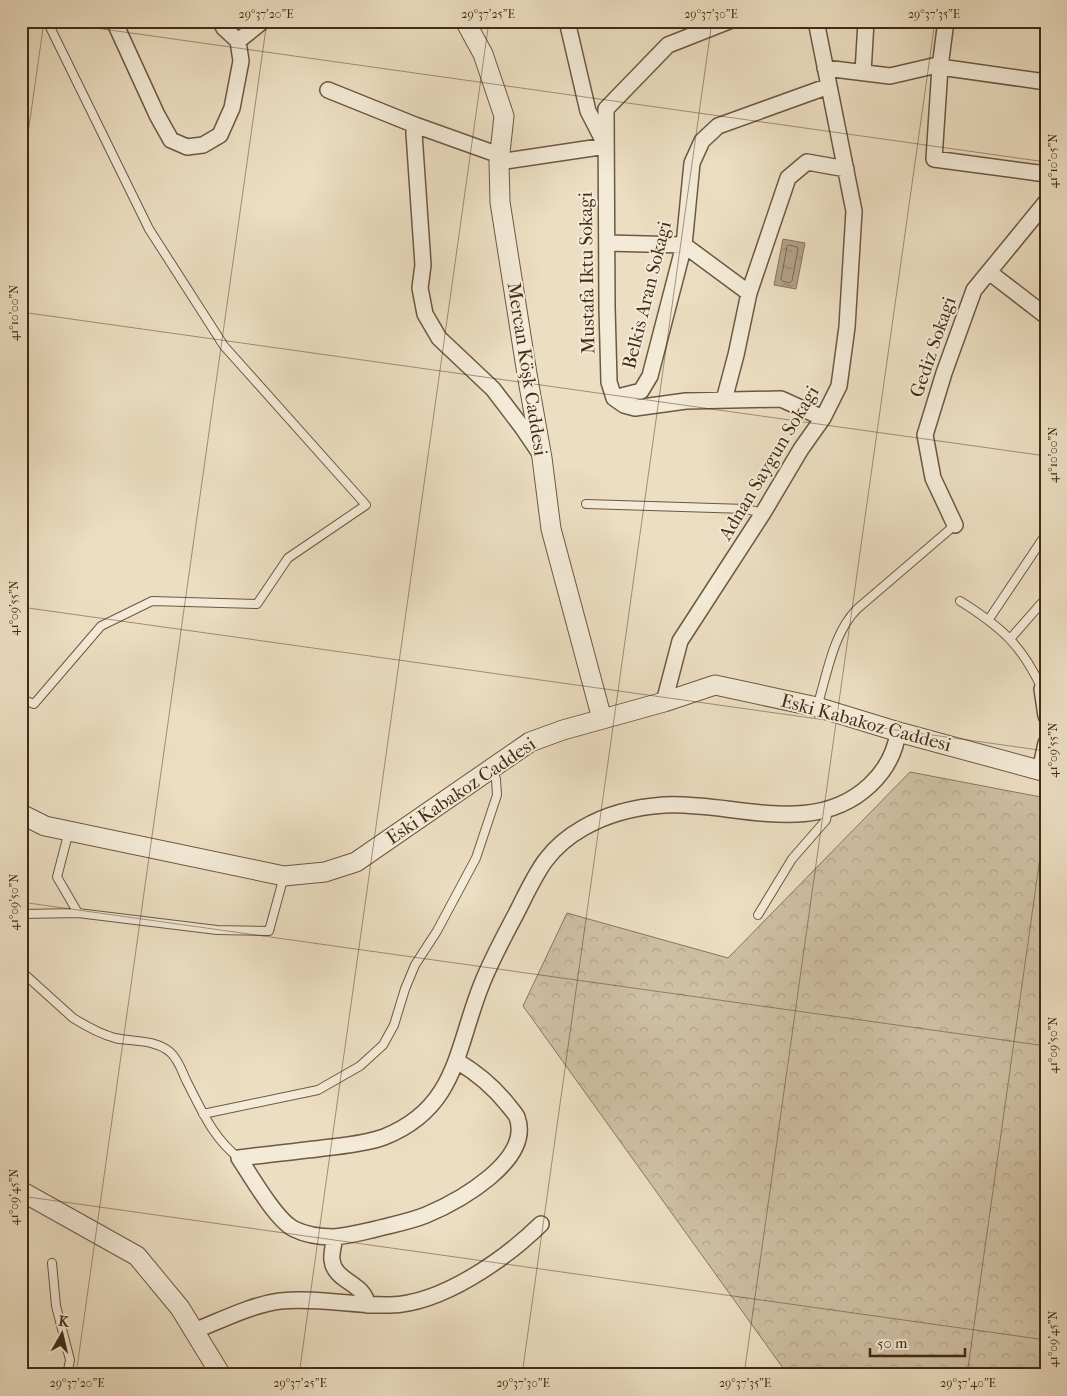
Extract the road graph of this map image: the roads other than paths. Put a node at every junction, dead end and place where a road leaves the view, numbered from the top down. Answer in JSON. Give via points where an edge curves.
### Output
{"nodes":[{"id":1,"x":47,"y":21,"type":"edge"},
{"id":2,"x":114,"y":21,"type":"edge"},
{"id":3,"x":220,"y":21,"type":"edge"},
{"id":4,"x":263,"y":21,"type":"edge"},
{"id":5,"x":465,"y":21,"type":"edge"},
{"id":6,"x":567,"y":21,"type":"edge"},
{"id":7,"x":729,"y":21,"type":"edge"},
{"id":8,"x":816,"y":21,"type":"edge"},
{"id":9,"x":866,"y":21,"type":"edge"},
{"id":10,"x":946,"y":21,"type":"edge"},
{"id":11,"x":238,"y":41,"type":"junction"},
{"id":12,"x":940,"y":67,"type":"junction"},
{"id":13,"x":825,"y":68,"type":"junction"},
{"id":14,"x":863,"y":73,"type":"junction"},
{"id":15,"x":1046,"y":82,"type":"edge"},
{"id":16,"x":829,"y":86,"type":"junction"},
{"id":17,"x":328,"y":90,"type":"dead end"},
{"id":18,"x":415,"y":125,"type":"junction"},
{"id":19,"x":606,"y":146,"type":"junction"},
{"id":20,"x":499,"y":158,"type":"junction"},
{"id":21,"x":846,"y":169,"type":"junction"},
{"id":22,"x":1046,"y":174,"type":"edge"},
{"id":23,"x":1046,"y":202,"type":"edge"},
{"id":24,"x":606,"y":243,"type":"junction"},
{"id":25,"x":684,"y":246,"type":"junction"},
{"id":26,"x":989,"y":272,"type":"junction"},
{"id":27,"x":749,"y":292,"type":"junction"},
{"id":28,"x":1046,"y":316,"type":"edge"},
{"id":29,"x":614,"y":398,"type":"junction"},
{"id":30,"x":724,"y":400,"type":"junction"},
{"id":31,"x":823,"y":418,"type":"junction"},
{"id":32,"x":542,"y":458,"type":"junction"},
{"id":33,"x":586,"y":504,"type":"dead end"},
{"id":34,"x":763,"y":513,"type":"junction"},
{"id":35,"x":955,"y":524,"type":"joint"},
{"id":36,"x":1046,"y":534,"type":"edge"},
{"id":37,"x":1046,"y":598,"type":"edge"},
{"id":38,"x":960,"y":601,"type":"dead end"},
{"id":39,"x":989,"y":620,"type":"junction"},
{"id":40,"x":1010,"y":639,"type":"junction"},
{"id":41,"x":1044,"y":687,"type":"edge"},
{"id":42,"x":21,"y":699,"type":"edge"},
{"id":43,"x":664,"y":702,"type":"junction"},
{"id":44,"x":817,"y":707,"type":"junction"},
{"id":45,"x":1046,"y":716,"type":"edge"},
{"id":46,"x":602,"y":719,"type":"junction"},
{"id":47,"x":898,"y":732,"type":"junction"},
{"id":48,"x":1046,"y":743,"type":"edge"},
{"id":49,"x":491,"y":767,"type":"junction"},
{"id":50,"x":1043,"y":771,"type":"edge"},
{"id":51,"x":828,"y":810,"type":"junction"},
{"id":52,"x":21,"y":814,"type":"edge"},
{"id":53,"x":68,"y":831,"type":"junction"},
{"id":54,"x":284,"y":876,"type":"junction"},
{"id":55,"x":78,"y":913,"type":"junction"},
{"id":56,"x":21,"y":914,"type":"edge"},
{"id":57,"x":758,"y":915,"type":"dead end"},
{"id":58,"x":21,"y":971,"type":"edge"},
{"id":59,"x":457,"y":1061,"type":"junction"},
{"id":60,"x":203,"y":1114,"type":"junction"},
{"id":61,"x":239,"y":1158,"type":"junction"},
{"id":62,"x":21,"y":1191,"type":"edge"},
{"id":63,"x":541,"y":1224,"type":"dead end"},
{"id":64,"x":335,"y":1237,"type":"junction"},
{"id":65,"x":52,"y":1263,"type":"dead end"},
{"id":66,"x":367,"y":1305,"type":"junction"},
{"id":67,"x":194,"y":1331,"type":"junction"},
{"id":68,"x":67,"y":1375,"type":"edge"},
{"id":69,"x":222,"y":1375,"type":"edge"}],
"edges":[{"from":1,"to":42,"type":"lane","via":[[149,230],[224,346],[366,505],[288,558],[258,604],[152,601],[101,626],[34,704]]},
{"from":2,"to":11,"type":"street","via":[[170,140],[187,146],[203,145],[220,135],[232,108],[240,61]]},
{"from":3,"to":11,"type":"street"},
{"from":4,"to":11,"type":"street"},
{"from":5,"to":20,"type":"street","name":"Mercan Köşk Caddesi","via":[[483,54],[504,116]]},
{"from":6,"to":19,"type":"street","name":"Mustafa Iktu Sokagi","via":[[588,111]]},
{"from":7,"to":19,"type":"street","name":"Mustafa Iktu Sokagi","via":[[668,45],[606,109]]},
{"from":8,"to":13,"type":"street","name":"Adnan Saygun Sokagi"},
{"from":9,"to":14,"type":"street"},
{"from":10,"to":12,"type":"street"},
{"from":12,"to":14,"type":"street","via":[[890,76]]},
{"from":12,"to":15,"type":"street"},
{"from":12,"to":22,"type":"street","via":[[934,159]]},
{"from":13,"to":14,"type":"street"},
{"from":13,"to":16,"type":"street","name":"Adnan Saygun Sokagi"},
{"from":16,"to":21,"type":"street","name":"Adnan Saygun Sokagi"},
{"from":16,"to":25,"type":"street","name":"Belkis Aran Sokagi","via":[[718,126],[702,141],[692,163]]},
{"from":17,"to":18,"type":"street"},
{"from":18,"to":20,"type":"street"},
{"from":18,"to":32,"type":"street","via":[[423,265],[420,288],[424,314],[440,338],[493,389]]},
{"from":19,"to":20,"type":"street"},
{"from":19,"to":24,"type":"street","name":"Mustafa Iktu Sokagi"},
{"from":20,"to":32,"type":"street","name":"Mercan Köşk Caddesi","via":[[500,202]]},
{"from":21,"to":27,"type":"street","via":[[807,162],[788,178]]},
{"from":21,"to":31,"type":"street","name":"Adnan Saygun Sokagi","via":[[854,211],[847,327],[839,386]]},
{"from":23,"to":26,"type":"street","name":"Gediz Sokagi"},
{"from":24,"to":25,"type":"street"},
{"from":24,"to":29,"type":"street","name":"Mustafa Iktu Sokagi","via":[[609,382]]},
{"from":25,"to":27,"type":"street"},
{"from":25,"to":29,"type":"street","name":"Belkis Aran Sokagi","via":[[650,376],[641,391]]},
{"from":26,"to":28,"type":"street"},
{"from":26,"to":35,"type":"street","name":"Gediz Sokagi","via":[[974,290],[925,435],[933,478]]},
{"from":27,"to":30,"type":"street"},
{"from":29,"to":30,"type":"street","via":[[635,408]]},
{"from":30,"to":31,"type":"street","via":[[781,399]]},
{"from":31,"to":34,"type":"street","name":"Adnan Saygun Sokagi"},
{"from":32,"to":46,"type":"street","name":"Mercan Köşk Caddesi","via":[[551,529]]},
{"from":33,"to":34,"type":"lane","via":[[746,509]]},
{"from":34,"to":43,"type":"street","name":"Adnan Saygun Sokagi","via":[[680,641]]},
{"from":35,"to":44,"type":"lane","via":[[847,620],[840,631]]},
{"from":36,"to":39,"type":"lane"},
{"from":37,"to":40,"type":"lane"},
{"from":38,"to":39,"type":"lane"},
{"from":39,"to":40,"type":"lane"},
{"from":40,"to":41,"type":"lane"},
{"from":41,"to":45,"type":"street"},
{"from":43,"to":44,"type":"street","name":"Eski Kabakoz Caddesi","via":[[715,685]]},
{"from":43,"to":46,"type":"street","name":"Eski Kabakoz Caddesi"},
{"from":44,"to":47,"type":"street","name":"Eski Kabakoz Caddesi"},
{"from":46,"to":49,"type":"street","name":"Eski Kabakoz Caddesi","via":[[530,742]]},
{"from":47,"to":50,"type":"street","name":"Eski Kabakoz Caddesi"},
{"from":47,"to":51,"type":"street","via":[[889,763],[878,778],[863,792]]},
{"from":48,"to":50,"type":"street"},
{"from":49,"to":54,"type":"street","name":"Eski Kabakoz Caddesi","via":[[356,862],[325,872]]},
{"from":49,"to":60,"type":"lane","via":[[497,795],[476,858],[415,965],[394,1026],[383,1045],[369,1060],[318,1090]]},
{"from":51,"to":57,"type":"lane","via":[[826,820],[792,859]]},
{"from":51,"to":59,"type":"street","via":[[809,814],[764,814],[664,805],[615,814],[564,840],[540,866],[488,969]]},
{"from":52,"to":53,"type":"street","name":"Eski Kabakoz Caddesi","via":[[45,826]]},
{"from":53,"to":54,"type":"street","name":"Eski Kabakoz Caddesi"},
{"from":53,"to":55,"type":"lane","via":[[57,877]]},
{"from":54,"to":55,"type":"lane","via":[[269,931],[217,930]]},
{"from":55,"to":56,"type":"lane"},
{"from":58,"to":60,"type":"lane","via":[[82,1024],[116,1038],[155,1044],[168,1050],[178,1062]]},
{"from":59,"to":61,"type":"street","via":[[448,1081],[428,1108],[389,1135],[360,1143]]},
{"from":59,"to":64,"type":"street","via":[[489,1084],[516,1117],[518,1133],[507,1161],[483,1182],[441,1208],[410,1221]]},
{"from":60,"to":61,"type":"lane","via":[[218,1138]]},
{"from":61,"to":64,"type":"street","via":[[282,1221],[304,1233]]},
{"from":62,"to":67,"type":"street","via":[[137,1256],[180,1308]]},
{"from":63,"to":66,"type":"street","via":[[511,1251],[459,1284],[422,1299],[393,1305]]},
{"from":64,"to":66,"type":"street","via":[[333,1267],[363,1293]]},
{"from":65,"to":68,"type":"lane","via":[[56,1306],[70,1360]]},
{"from":66,"to":67,"type":"street","via":[[279,1301],[260,1305]]},
{"from":67,"to":69,"type":"street"}]}
